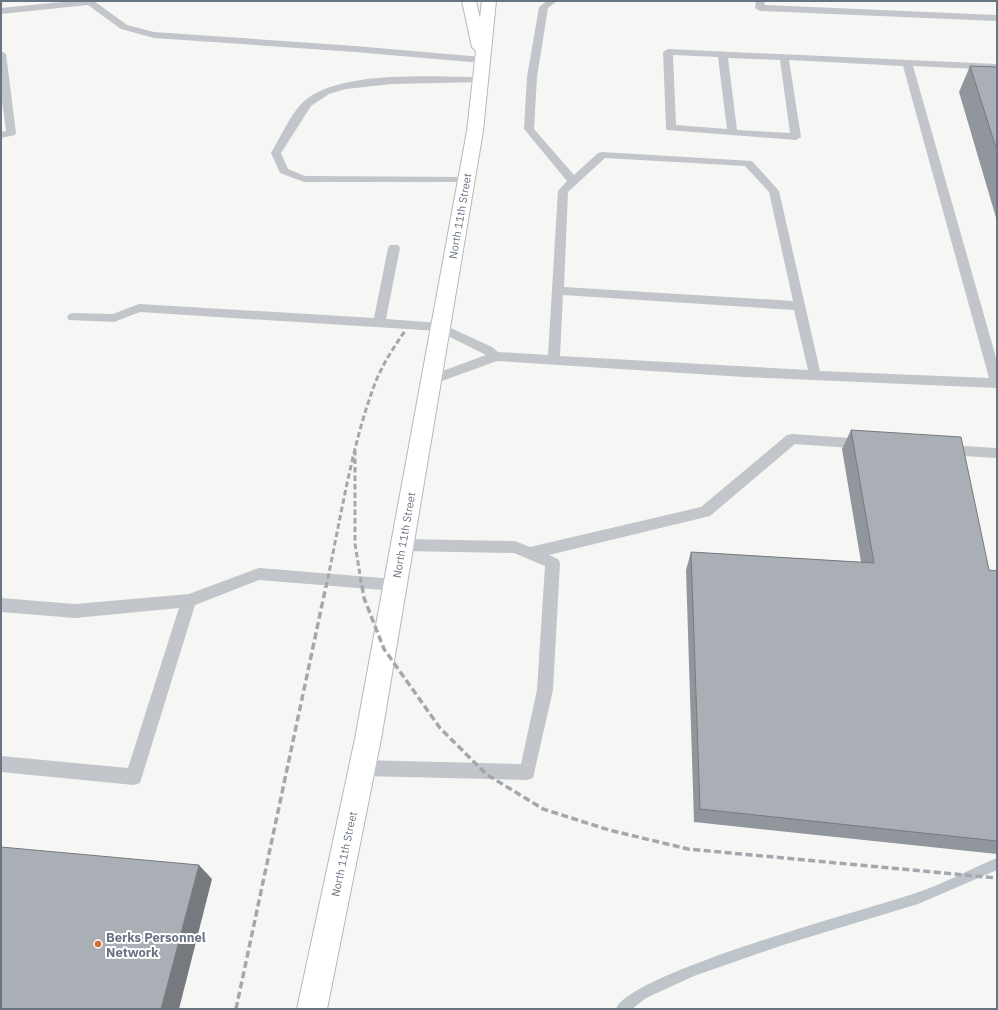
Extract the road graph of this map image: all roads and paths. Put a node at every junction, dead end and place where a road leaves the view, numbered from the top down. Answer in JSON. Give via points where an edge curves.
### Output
{"nodes":[{"id":1,"x":89,"y":1,"type":"edge"},
{"id":2,"x":469,"y":1,"type":"edge"},
{"id":3,"x":490,"y":1,"type":"edge"},
{"id":4,"x":554,"y":1,"type":"edge"},
{"id":5,"x":760,"y":1,"type":"edge"},
{"id":6,"x":832,"y":1,"type":"edge"},
{"id":7,"x":873,"y":1,"type":"edge"},
{"id":8,"x":1,"y":11,"type":"edge"},
{"id":9,"x":834,"y":11,"type":"junction"},
{"id":10,"x":876,"y":13,"type":"junction"},
{"id":11,"x":997,"y":18,"type":"edge"},
{"id":12,"x":1,"y":54,"type":"edge"},
{"id":13,"x":723,"y":54,"type":"junction"},
{"id":14,"x":784,"y":57,"type":"junction"},
{"id":15,"x":482,"y":60,"type":"junction"},
{"id":16,"x":907,"y":63,"type":"junction"},
{"id":17,"x":997,"y":66,"type":"edge"},
{"id":18,"x":480,"y":80,"type":"junction"},
{"id":19,"x":732,"y":132,"type":"junction"},
{"id":20,"x":1,"y":135,"type":"edge"},
{"id":21,"x":466,"y":180,"type":"junction"},
{"id":22,"x":573,"y":181,"type":"junction"},
{"id":23,"x":394,"y":248,"type":"dead end"},
{"id":24,"x":558,"y":291,"type":"junction"},
{"id":25,"x":799,"y":306,"type":"junction"},
{"id":26,"x":73,"y":317,"type":"dead end"},
{"id":27,"x":379,"y":323,"type":"junction"},
{"id":28,"x":440,"y":327,"type":"junction"},
{"id":29,"x":495,"y":356,"type":"junction"},
{"id":30,"x":554,"y":360,"type":"junction"},
{"id":31,"x":815,"y":375,"type":"junction"},
{"id":32,"x":431,"y":380,"type":"junction"},
{"id":33,"x":997,"y":383,"type":"edge"},
{"id":34,"x":879,"y":445,"type":"edge"},
{"id":35,"x":934,"y":449,"type":"edge"},
{"id":36,"x":997,"y":453,"type":"edge"},
{"id":37,"x":402,"y":545,"type":"junction"},
{"id":38,"x":530,"y":553,"type":"junction"},
{"id":39,"x":395,"y":585,"type":"junction"},
{"id":40,"x":189,"y":601,"type":"junction"},
{"id":41,"x":1,"y":605,"type":"edge"},
{"id":42,"x":1,"y":764,"type":"edge"},
{"id":43,"x":362,"y":768,"type":"junction"},
{"id":44,"x":312,"y":1009,"type":"edge"}],
"edges":[{"from":1,"to":8,"type":"lane"},
{"from":1,"to":15,"type":"lane","via":[[124,28],[154,36]]},
{"from":2,"to":15,"type":"main road","name":"North 11th Street"},
{"from":3,"to":15,"type":"main road","name":"North 11th Street"},
{"from":4,"to":22,"type":"lane","via":[[544,7],[532,77],[528,129]]},
{"from":5,"to":9,"type":"lane","via":[[760,8]]},
{"from":6,"to":9,"type":"lane"},
{"from":7,"to":10,"type":"lane"},
{"from":9,"to":10,"type":"lane"},
{"from":10,"to":11,"type":"lane"},
{"from":12,"to":20,"type":"lane","via":[[11,133]]},
{"from":13,"to":14,"type":"lane"},
{"from":13,"to":19,"type":"lane"},
{"from":13,"to":19,"type":"lane","via":[[668,52],[671,128]]},
{"from":14,"to":16,"type":"lane"},
{"from":14,"to":19,"type":"lane","via":[[796,137]]},
{"from":15,"to":18,"type":"main road","name":"North 11th Street"},
{"from":16,"to":17,"type":"lane"},
{"from":16,"to":33,"type":"lane"},
{"from":18,"to":21,"type":"main road","name":"North 11th Street","via":[[475,131]]},
{"from":18,"to":21,"type":"lane","via":[[366,82],[322,92],[309,101],[276,154],[284,171],[304,179]]},
{"from":21,"to":28,"type":"main road","name":"North 11th Street"},
{"from":22,"to":24,"type":"lane","via":[[563,191]]},
{"from":22,"to":25,"type":"lane","via":[[602,154],[748,163],[774,191]]},
{"from":23,"to":27,"type":"lane"},
{"from":24,"to":25,"type":"lane"},
{"from":24,"to":30,"type":"lane"},
{"from":25,"to":31,"type":"lane"},
{"from":26,"to":27,"type":"lane","via":[[114,318],[139,308]]},
{"from":27,"to":28,"type":"lane"},
{"from":28,"to":29,"type":"lane","via":[[488,350]]},
{"from":28,"to":32,"type":"main road","name":"North 11th Street"},
{"from":29,"to":30,"type":"lane"},
{"from":29,"to":32,"type":"lane"},
{"from":30,"to":31,"type":"lane"},
{"from":31,"to":33,"type":"lane"},
{"from":32,"to":37,"type":"main road","name":"North 11th Street"},
{"from":34,"to":38,"type":"lane","via":[[792,438],[705,512]]},
{"from":35,"to":36,"type":"lane"},
{"from":37,"to":38,"type":"lane","via":[[516,547]]},
{"from":37,"to":39,"type":"main road","name":"North 11th Street"},
{"from":38,"to":43,"type":"lane","via":[[553,563],[545,690],[527,772]]},
{"from":39,"to":40,"type":"lane","via":[[259,574]]},
{"from":39,"to":43,"type":"main road","name":"North 11th Street"},
{"from":40,"to":41,"type":"lane","via":[[75,611]]},
{"from":40,"to":42,"type":"lane","via":[[134,777]]},
{"from":43,"to":44,"type":"main road","name":"North 11th Street"}]}
